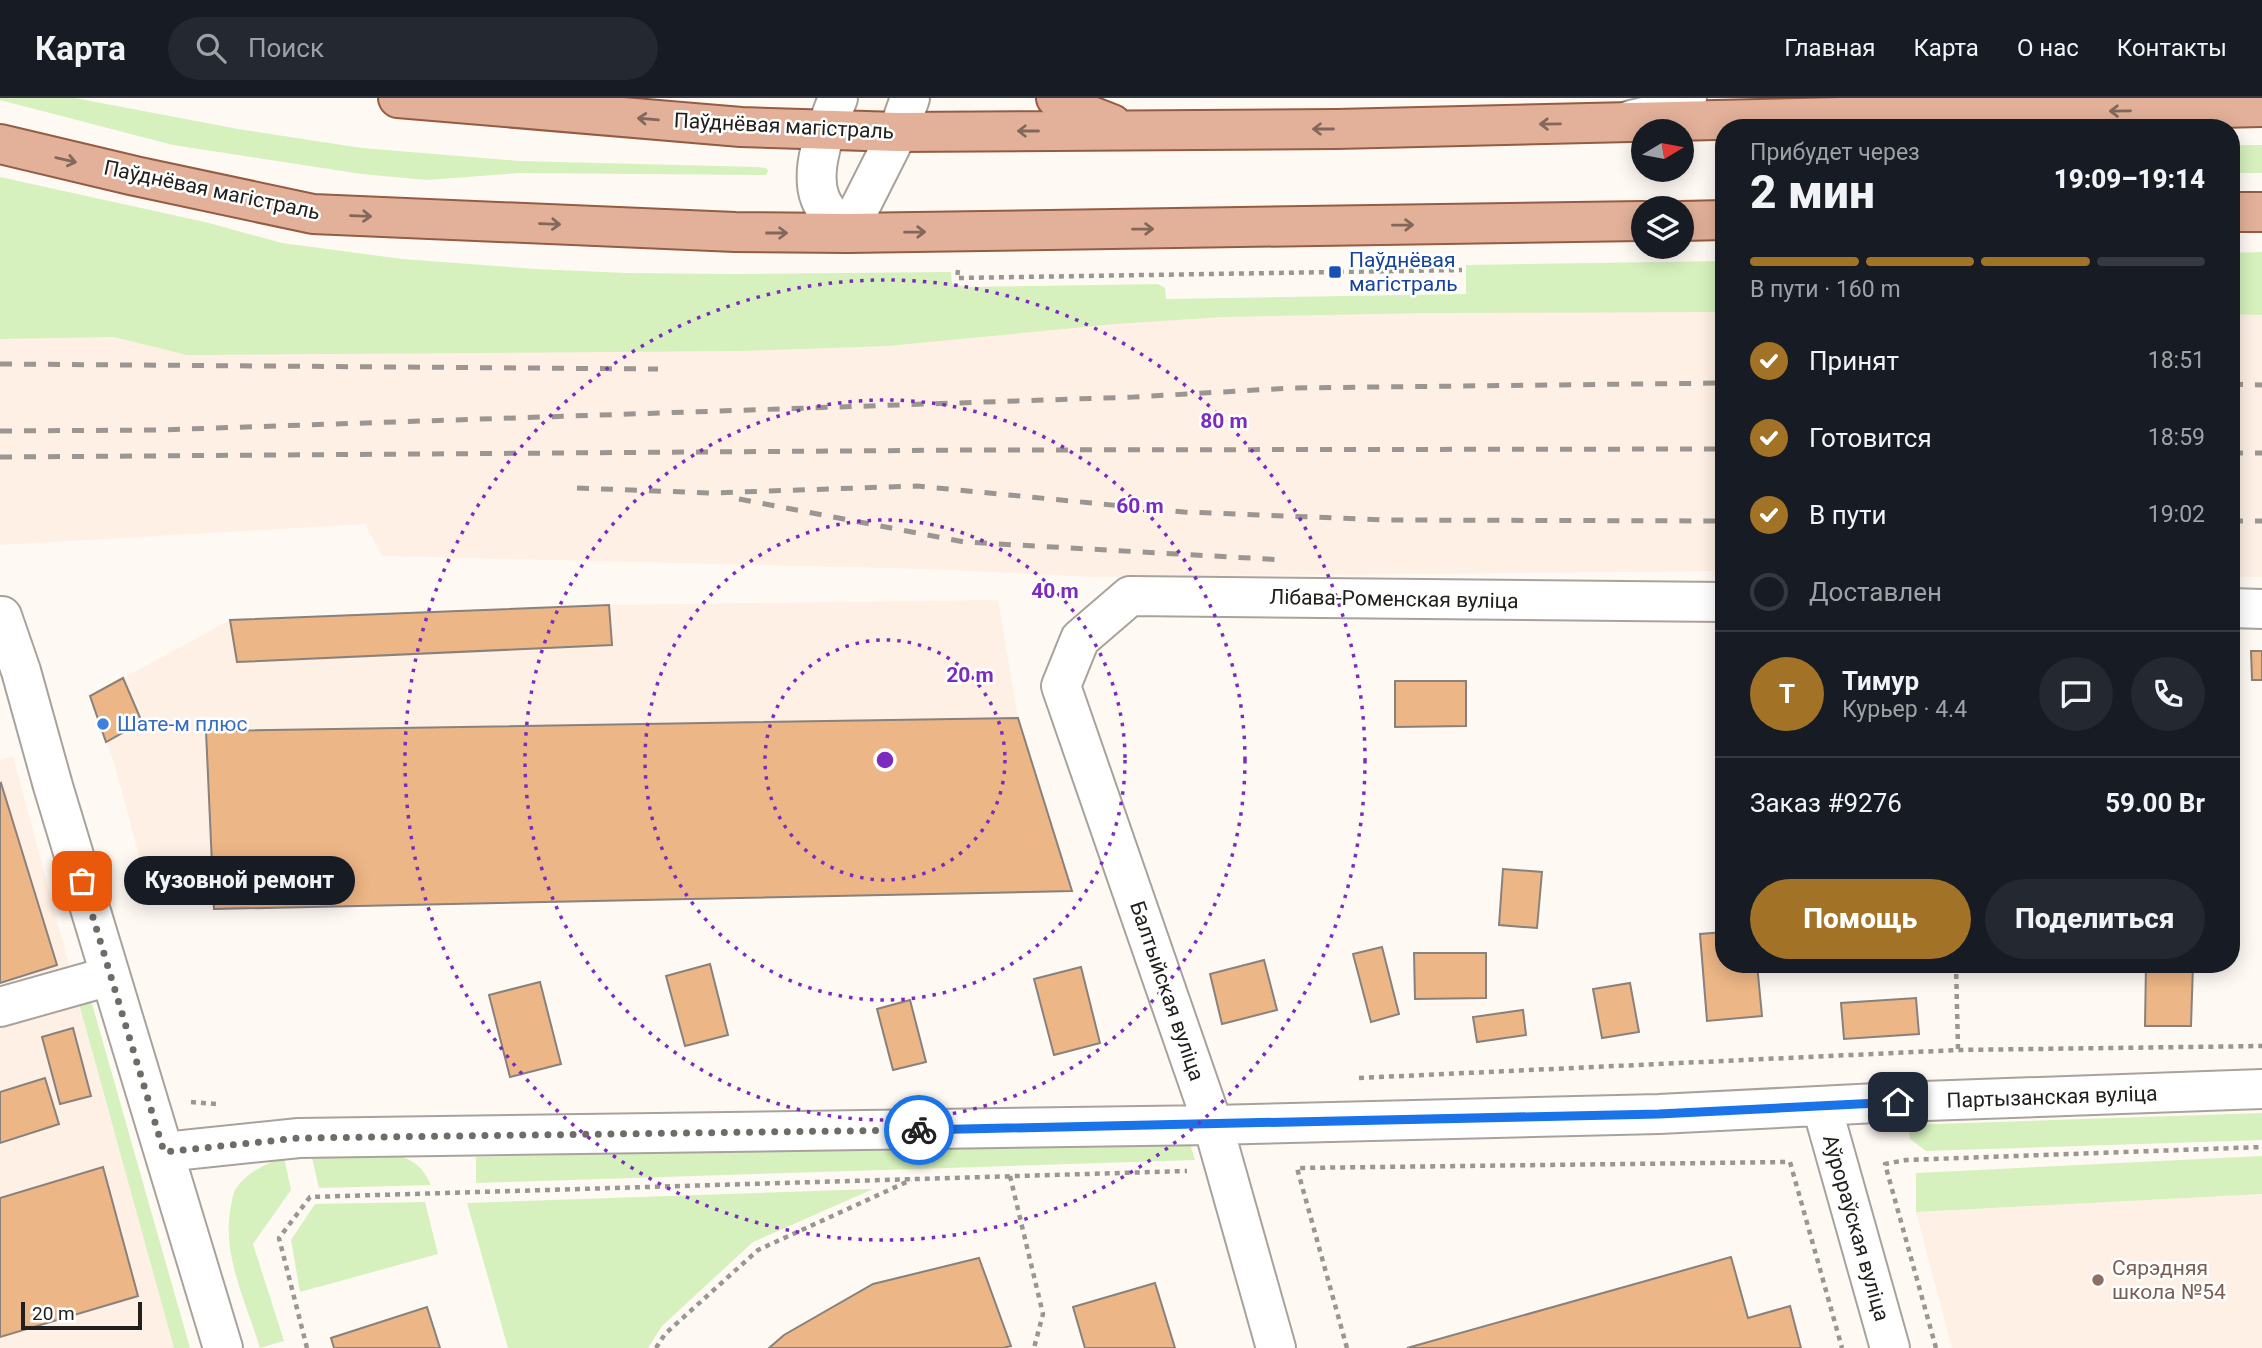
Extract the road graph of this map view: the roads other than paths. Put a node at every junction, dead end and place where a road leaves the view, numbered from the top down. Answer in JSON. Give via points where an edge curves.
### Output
{"nodes":[{"id":1,"x":398,"y":98,"type":"edge"},
{"id":2,"x":1056,"y":98,"type":"edge"},
{"id":3,"x":1687,"y":98,"type":"edge"},
{"id":4,"x":2262,"y":107,"type":"edge"},
{"id":5,"x":1824,"y":110,"type":"edge"},
{"id":6,"x":831,"y":114,"type":"edge"},
{"id":7,"x":904,"y":115,"type":"edge"},
{"id":8,"x":1733,"y":115,"type":"edge"},
{"id":9,"x":1618,"y":122,"type":"junction"},
{"id":10,"x":1145,"y":130,"type":"junction"},
{"id":11,"x":0,"y":144,"type":"edge"},
{"id":12,"x":2240,"y":212,"type":"edge"},
{"id":13,"x":2262,"y":212,"type":"edge"},
{"id":14,"x":1694,"y":220,"type":"edge"},
{"id":15,"x":1715,"y":220,"type":"edge"},
{"id":16,"x":1631,"y":221,"type":"edge"},
{"id":17,"x":847,"y":233,"type":"junction"},
{"id":18,"x":1715,"y":602,"type":"edge"},
{"id":19,"x":2240,"y":608,"type":"edge"},
{"id":20,"x":2262,"y":609,"type":"edge"},
{"id":21,"x":1,"y":617,"type":"edge"},
{"id":22,"x":1080,"y":639,"type":"joint"},
{"id":23,"x":11,"y":670,"type":"edge"},
{"id":24,"x":110,"y":976,"type":"junction"},
{"id":25,"x":0,"y":1007,"type":"edge"},
{"id":26,"x":2262,"y":1089,"type":"edge"},
{"id":27,"x":1822,"y":1107,"type":"junction"},
{"id":28,"x":1213,"y":1125,"type":"junction"},
{"id":29,"x":164,"y":1152,"type":"junction"},
{"id":30,"x":223,"y":1348,"type":"edge"},
{"id":31,"x":1276,"y":1348,"type":"edge"},
{"id":32,"x":1890,"y":1348,"type":"edge"}],
"edges":[{"from":6,"to":1,"type":"main road","name":"Паўднёвая магістраль","one_way":true,"via":[[741,127]]},
{"from":2,"to":10,"type":"main road","via":[[1105,122]]},
{"from":3,"to":9,"type":"street","via":[[1661,113]]},
{"from":4,"to":5,"type":"main road","name":"Паўднёвая магістраль","one_way":true,"via":[[1908,116]]},
{"from":5,"to":8,"type":"main road","name":"Паўднёвая магістраль"},
{"from":6,"to":7,"type":"main road","name":"Паўднёвая магістраль"},
{"from":6,"to":17,"type":"street","via":[[816,180],[821,200]]},
{"from":10,"to":7,"type":"main road","name":"Паўднёвая магістраль","one_way":true},
{"from":7,"to":17,"type":"street"},
{"from":8,"to":9,"type":"main road","name":"Паўднёвая магістраль"},
{"from":9,"to":10,"type":"main road","name":"Паўднёвая магістраль","one_way":true},
{"from":11,"to":17,"type":"main road","name":"Паўднёвая магістраль","one_way":true,"via":[[313,214]]},
{"from":12,"to":13,"type":"main road"},
{"from":14,"to":15,"type":"main road"},
{"from":17,"to":16,"type":"main road","name":"Паўднёвая магістраль","one_way":true},
{"from":18,"to":22,"type":"street","name":"Лібава-Роменская вуліца","via":[[1130,596]]},
{"from":19,"to":20,"type":"street"},
{"from":21,"to":23,"type":"street"},
{"from":22,"to":28,"type":"street","name":"Балтыйская вуліца","via":[[1061,686]]},
{"from":23,"to":24,"type":"street","via":[[53,786]]},
{"from":24,"to":25,"type":"street"},
{"from":24,"to":29,"type":"street"},
{"from":26,"to":27,"type":"street","name":"Партызанская вуліца"},
{"from":27,"to":28,"type":"street","name":"Партызанская вуліца"},
{"from":27,"to":32,"type":"street","name":"Аўрораўская вуліца"},
{"from":28,"to":29,"type":"street","name":"Партызанская вуліца","via":[[312,1138]]},
{"from":28,"to":31,"type":"street","name":"Балтыйская вуліца"},
{"from":29,"to":30,"type":"street"}]}
